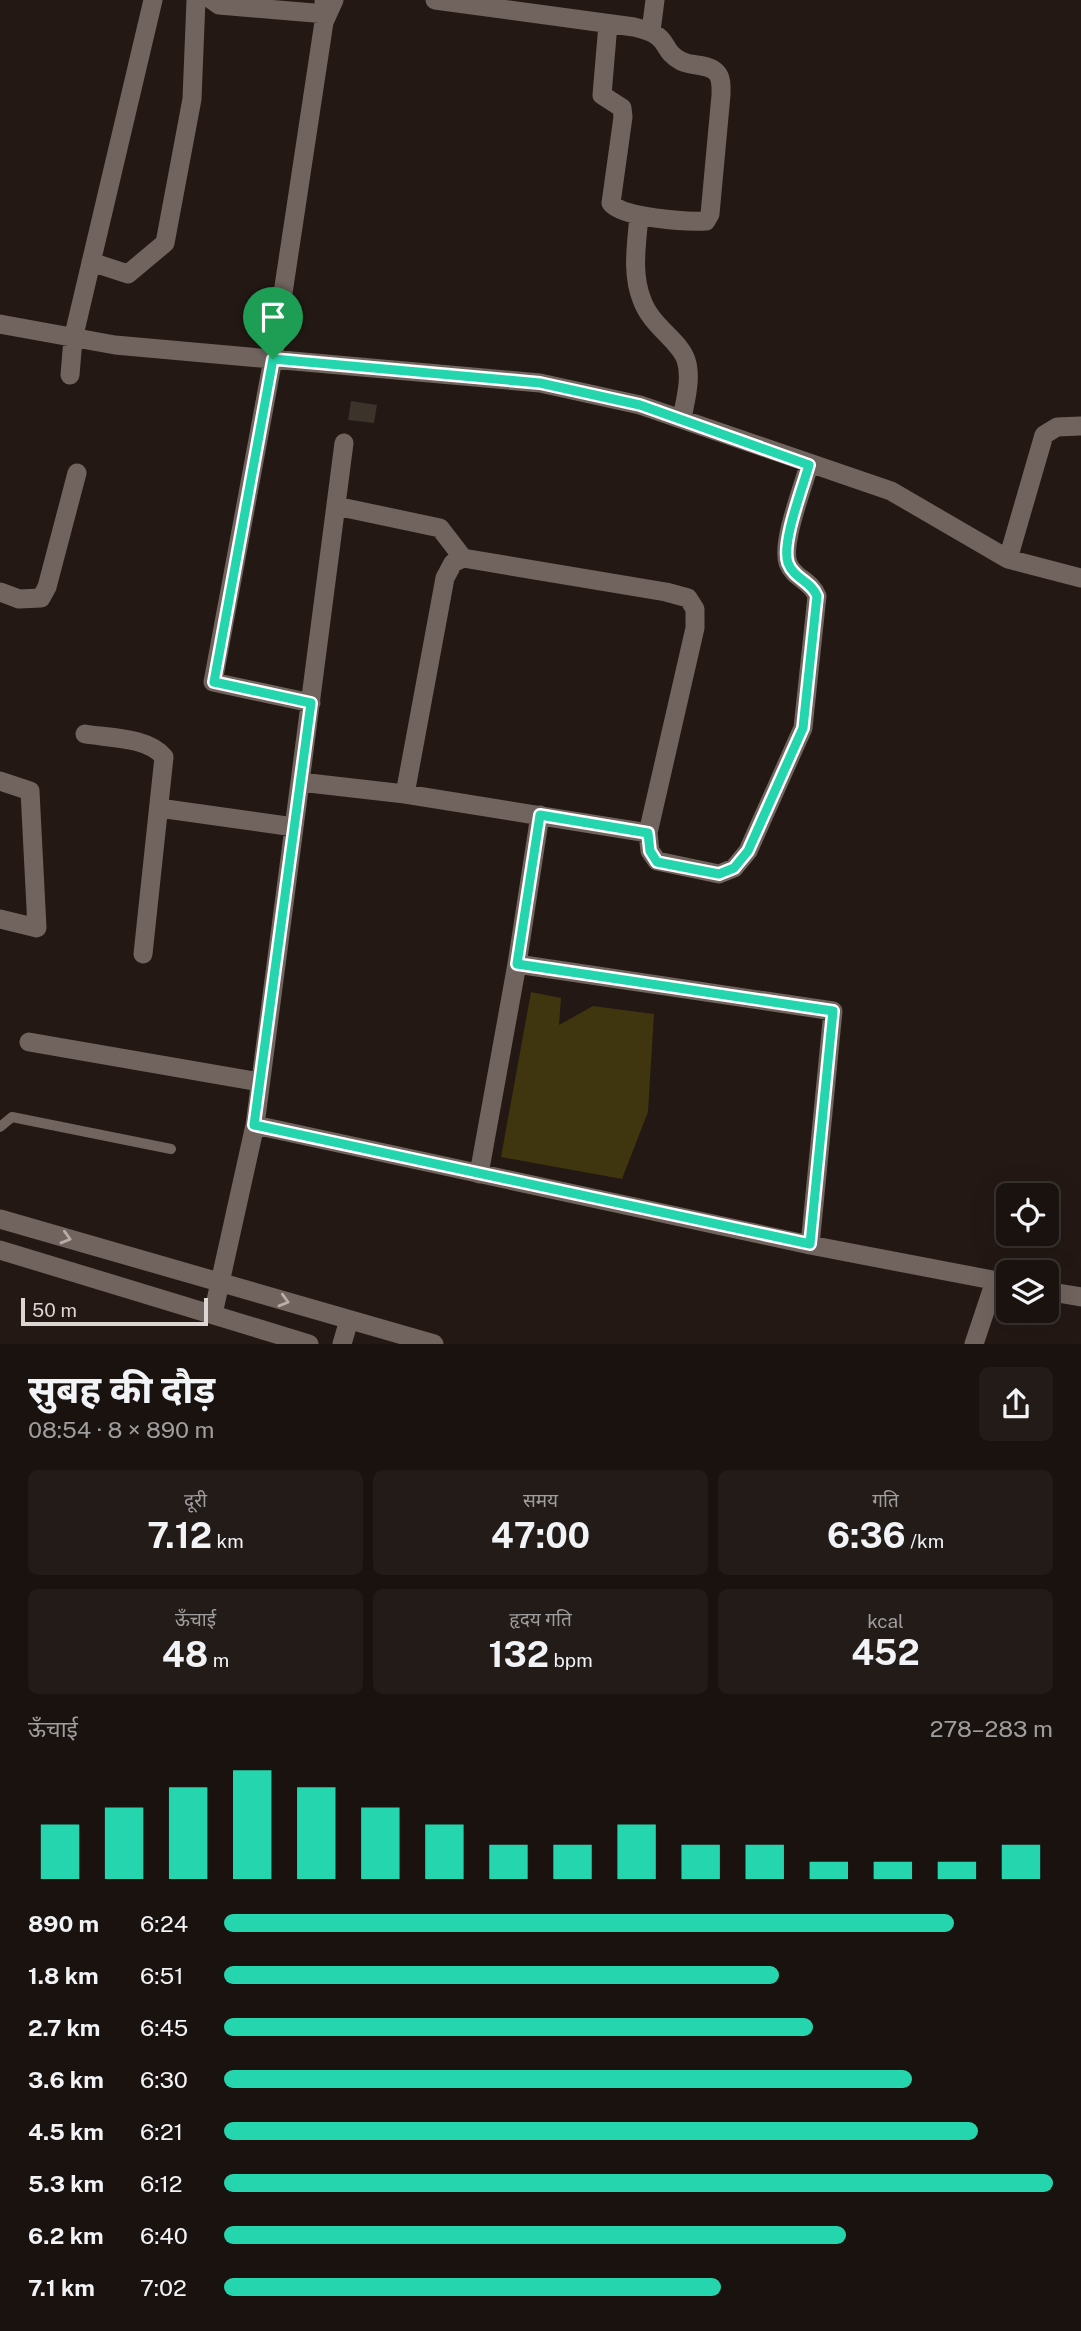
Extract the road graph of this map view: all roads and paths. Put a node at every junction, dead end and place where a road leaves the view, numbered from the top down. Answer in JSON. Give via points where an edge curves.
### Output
{"nodes":[{"id":1,"x":153,"y":0,"type":"edge"},
{"id":2,"x":196,"y":0,"type":"edge"},
{"id":3,"x":212,"y":0,"type":"edge"},
{"id":4,"x":435,"y":0,"type":"edge"},
{"id":5,"x":655,"y":0,"type":"edge"},
{"id":6,"x":328,"y":5,"type":"edge"},
{"id":7,"x":608,"y":24,"type":"junction"},
{"id":8,"x":651,"y":31,"type":"junction"},
{"id":9,"x":639,"y":215,"type":"junction"},
{"id":10,"x":91,"y":262,"type":"junction"},
{"id":11,"x":0,"y":324,"type":"edge"},
{"id":12,"x":73,"y":339,"type":"junction"},
{"id":13,"x":273,"y":359,"type":"junction"},
{"id":14,"x":70,"y":375,"type":"dead end"},
{"id":15,"x":681,"y":419,"type":"junction"},
{"id":16,"x":1081,"y":426,"type":"edge"},
{"id":17,"x":344,"y":443,"type":"dead end"},
{"id":18,"x":809,"y":465,"type":"junction"},
{"id":19,"x":77,"y":473,"type":"dead end"},
{"id":20,"x":336,"y":506,"type":"junction"},
{"id":21,"x":463,"y":558,"type":"junction"},
{"id":22,"x":1008,"y":559,"type":"junction"},
{"id":23,"x":1081,"y":578,"type":"edge"},
{"id":24,"x":0,"y":592,"type":"edge"},
{"id":25,"x":311,"y":703,"type":"junction"},
{"id":26,"x":85,"y":734,"type":"dead end"},
{"id":27,"x":0,"y":781,"type":"edge"},
{"id":28,"x":300,"y":782,"type":"junction"},
{"id":29,"x":404,"y":794,"type":"junction"},
{"id":30,"x":159,"y":808,"type":"junction"},
{"id":31,"x":540,"y":815,"type":"junction"},
{"id":32,"x":294,"y":827,"type":"junction"},
{"id":33,"x":648,"y":833,"type":"junction"},
{"id":34,"x":0,"y":919,"type":"edge"},
{"id":35,"x":143,"y":954,"type":"dead end"},
{"id":36,"x":517,"y":964,"type":"junction"},
{"id":37,"x":29,"y":1042,"type":"dead end"},
{"id":38,"x":260,"y":1082,"type":"junction"},
{"id":39,"x":254,"y":1125,"type":"junction"},
{"id":40,"x":0,"y":1127,"type":"edge"},
{"id":41,"x":171,"y":1149,"type":"dead end"},
{"id":42,"x":479,"y":1174,"type":"junction"},
{"id":43,"x":0,"y":1219,"type":"edge"},
{"id":44,"x":810,"y":1244,"type":"junction"},
{"id":45,"x":0,"y":1250,"type":"edge"},
{"id":46,"x":996,"y":1281,"type":"edge"},
{"id":47,"x":220,"y":1282,"type":"junction"},
{"id":48,"x":996,"y":1293,"type":"edge"},
{"id":49,"x":1059,"y":1293,"type":"edge"},
{"id":50,"x":1081,"y":1297,"type":"edge"},
{"id":51,"x":214,"y":1314,"type":"junction"},
{"id":52,"x":349,"y":1320,"type":"junction"},
{"id":53,"x":309,"y":1344,"type":"edge"},
{"id":54,"x":342,"y":1344,"type":"edge"},
{"id":55,"x":434,"y":1344,"type":"edge"},
{"id":56,"x":974,"y":1344,"type":"edge"}],
"edges":[{"from":1,"to":10,"type":"street"},
{"from":2,"to":10,"type":"street","via":[[192,100],[165,243],[128,274]]},
{"from":3,"to":6,"type":"street","via":[[219,5]]},
{"from":4,"to":7,"type":"street"},
{"from":5,"to":8,"type":"street"},
{"from":6,"to":13,"type":"street"},
{"from":7,"to":8,"type":"street"},
{"from":7,"to":9,"type":"street","via":[[602,95],[622,108],[623,117],[611,203],[616,209]]},
{"from":8,"to":9,"type":"street","via":[[679,61],[715,70],[721,94],[706,220]]},
{"from":9,"to":15,"type":"street","via":[[635,267],[642,303],[686,360],[688,383]]},
{"from":10,"to":12,"type":"street"},
{"from":11,"to":12,"type":"street"},
{"from":12,"to":13,"type":"street"},
{"from":12,"to":14,"type":"street"},
{"from":13,"to":15,"type":"street","via":[[540,383]]},
{"from":13,"to":25,"type":"street","via":[[214,682]]},
{"from":15,"to":18,"type":"street"},
{"from":16,"to":22,"type":"street","via":[[1057,427],[1044,435]]},
{"from":17,"to":20,"type":"street"},
{"from":18,"to":22,"type":"street","via":[[891,491]]},
{"from":18,"to":33,"type":"street","via":[[786,551],[793,572],[813,586],[817,596],[808,706],[792,757],[748,851],[734,868],[719,874],[657,862]]},
{"from":19,"to":24,"type":"street","via":[[41,598],[19,599]]},
{"from":20,"to":21,"type":"street","via":[[440,528]]},
{"from":20,"to":25,"type":"street"},
{"from":21,"to":29,"type":"street","via":[[453,563],[445,578]]},
{"from":21,"to":33,"type":"street","via":[[688,598],[695,609],[695,628]]},
{"from":22,"to":23,"type":"street"},
{"from":25,"to":28,"type":"street"},
{"from":26,"to":30,"type":"street","via":[[157,748],[164,757]]},
{"from":27,"to":34,"type":"street","via":[[30,790],[37,928]]},
{"from":28,"to":29,"type":"street"},
{"from":28,"to":32,"type":"street"},
{"from":29,"to":31,"type":"street"},
{"from":30,"to":32,"type":"street"},
{"from":30,"to":35,"type":"street"},
{"from":31,"to":33,"type":"street"},
{"from":31,"to":36,"type":"street"},
{"from":32,"to":38,"type":"street"},
{"from":36,"to":42,"type":"street"},
{"from":36,"to":44,"type":"street","via":[[833,1011]]},
{"from":37,"to":38,"type":"street"},
{"from":38,"to":39,"type":"street"},
{"from":39,"to":42,"type":"street"},
{"from":39,"to":47,"type":"street"},
{"from":40,"to":41,"type":"lane","via":[[12,1117]]},
{"from":42,"to":44,"type":"street"},
{"from":43,"to":47,"type":"street","one_way":true},
{"from":44,"to":46,"type":"street"},
{"from":45,"to":51,"type":"street"},
{"from":47,"to":51,"type":"street"},
{"from":47,"to":52,"type":"street","one_way":true},
{"from":48,"to":56,"type":"street"},
{"from":49,"to":50,"type":"street"},
{"from":51,"to":53,"type":"street"},
{"from":52,"to":54,"type":"street"},
{"from":52,"to":55,"type":"street"}]}
